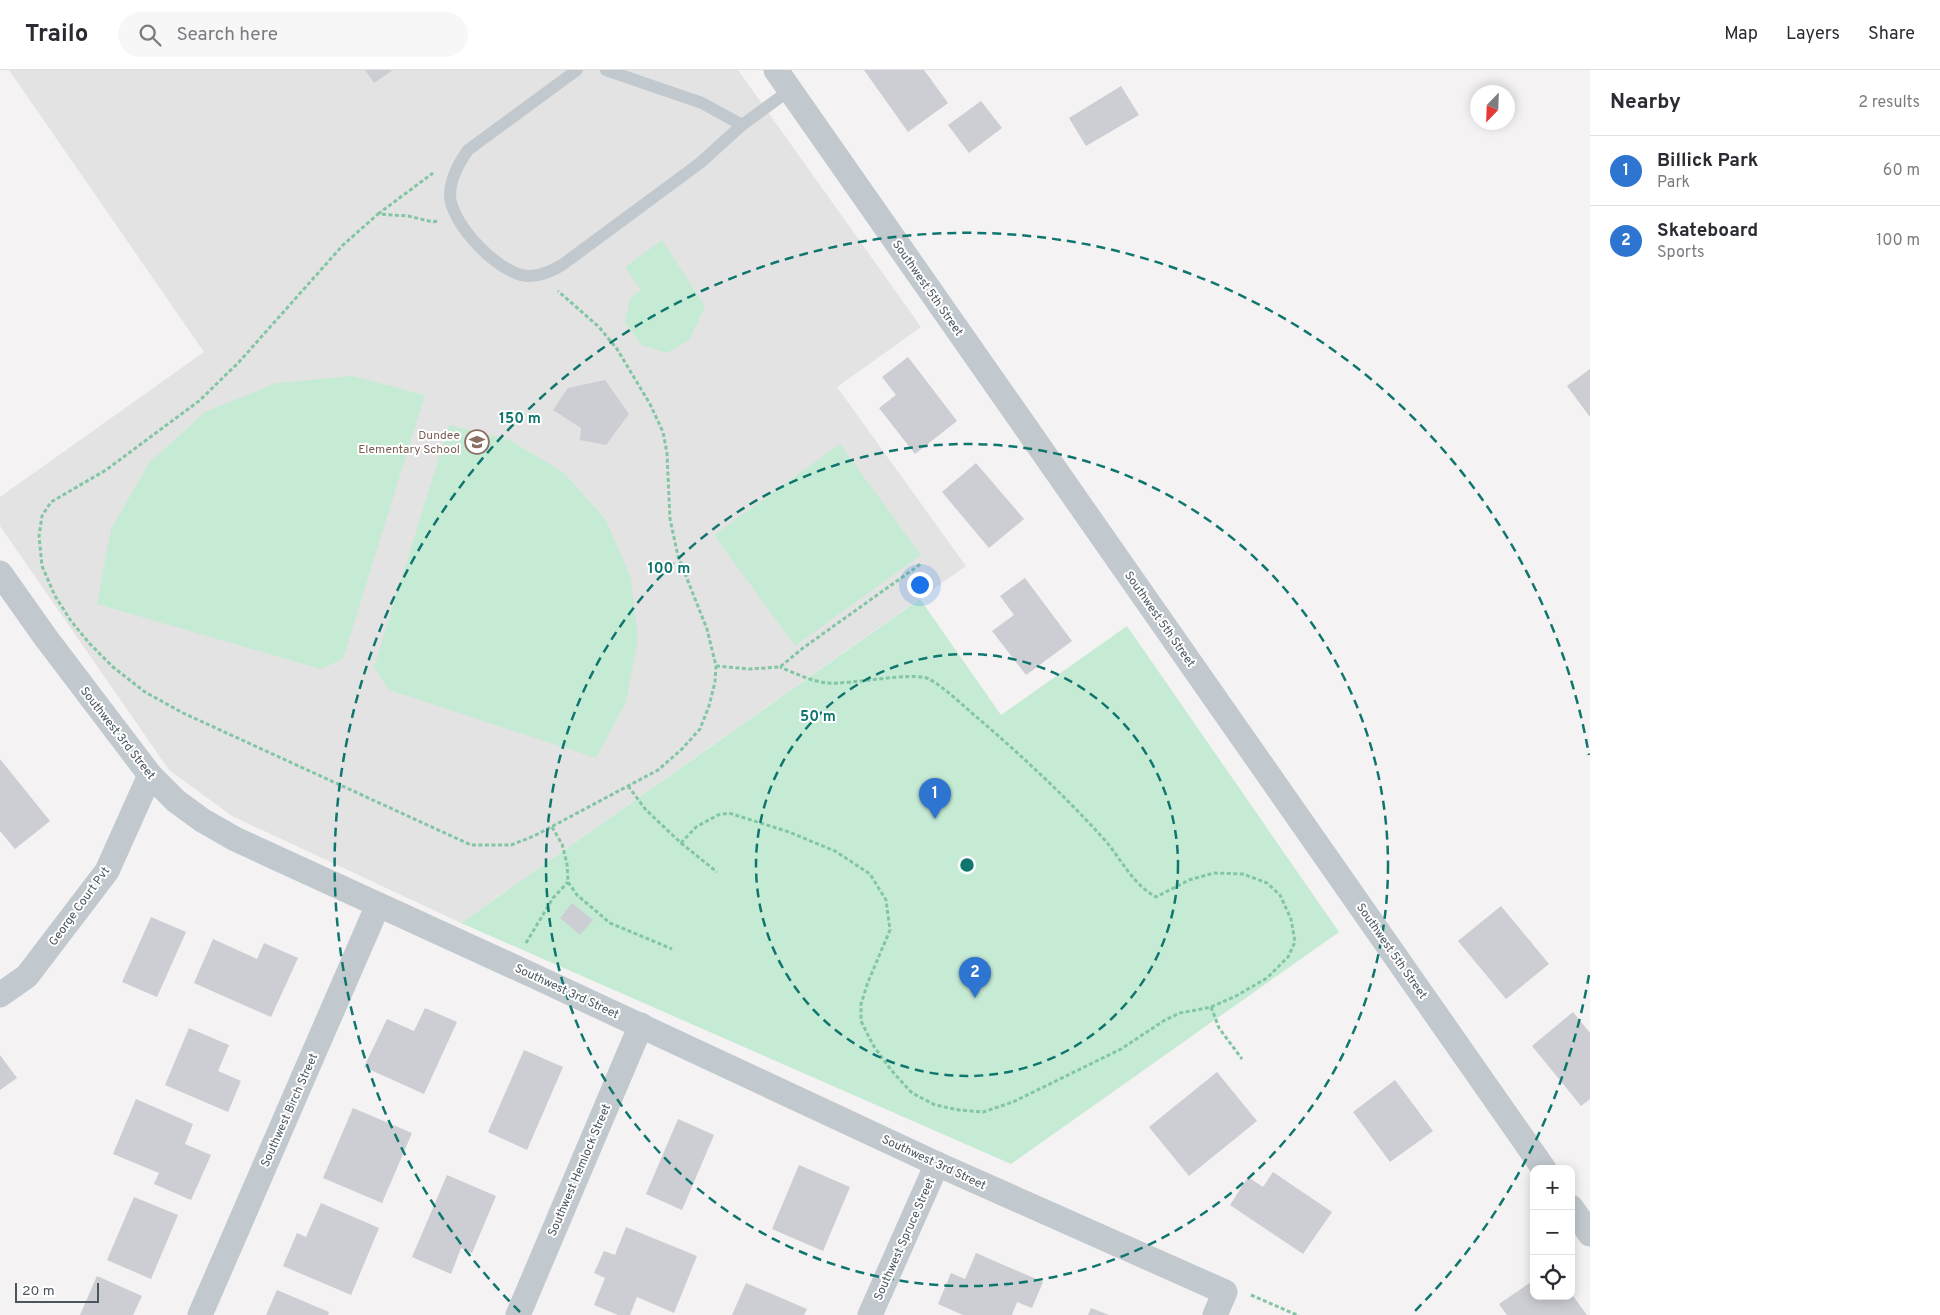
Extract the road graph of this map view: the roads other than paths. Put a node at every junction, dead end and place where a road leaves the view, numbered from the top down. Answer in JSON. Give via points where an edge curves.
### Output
{"nodes":[{"id":1,"x":577,"y":70,"type":"edge"},
{"id":2,"x":606,"y":70,"type":"edge"},
{"id":3,"x":783,"y":80,"type":"edge"},
{"id":4,"x":742,"y":125,"type":"junction"},
{"id":5,"x":0,"y":573,"type":"edge"},
{"id":6,"x":150,"y":775,"type":"junction"},
{"id":7,"x":378,"y":905,"type":"junction"},
{"id":8,"x":0,"y":995,"type":"edge"},
{"id":9,"x":641,"y":1025,"type":"junction"},
{"id":10,"x":937,"y":1164,"type":"junction"},
{"id":11,"x":1541,"y":1165,"type":"edge"},
{"id":12,"x":1573,"y":1210,"type":"edge"},
{"id":13,"x":1590,"y":1234,"type":"edge"},
{"id":14,"x":200,"y":1315,"type":"edge"},
{"id":15,"x":518,"y":1315,"type":"edge"},
{"id":16,"x":870,"y":1315,"type":"edge"},
{"id":17,"x":1215,"y":1315,"type":"edge"}],
"edges":[{"from":1,"to":4,"type":"lane","via":[[468,150],[456,168],[450,196],[454,214],[485,254],[510,272],[528,276],[545,274],[562,265],[700,162]]},
{"from":2,"to":4,"type":"lane","via":[[702,103]]},
{"from":3,"to":4,"type":"lane"},
{"from":3,"to":11,"type":"street","name":"Southwest 5th Street"},
{"from":5,"to":6,"type":"street","name":"Southwest 3rd Street"},
{"from":6,"to":7,"type":"street","name":"Southwest 3rd Street","via":[[176,801],[235,839]]},
{"from":6,"to":8,"type":"street","name":"George Court Pvt","via":[[107,871],[27,976]]},
{"from":7,"to":9,"type":"street","name":"Southwest 3rd Street"},
{"from":7,"to":14,"type":"street","name":"Southwest Birch Street"},
{"from":9,"to":10,"type":"street","name":"Southwest 3rd Street"},
{"from":9,"to":15,"type":"street","name":"Southwest Hemlock Street"},
{"from":10,"to":16,"type":"street","name":"Southwest Spruce Street"},
{"from":10,"to":17,"type":"street","name":"Southwest 3rd Street","via":[[1225,1292]]},
{"from":12,"to":13,"type":"street"}]}
